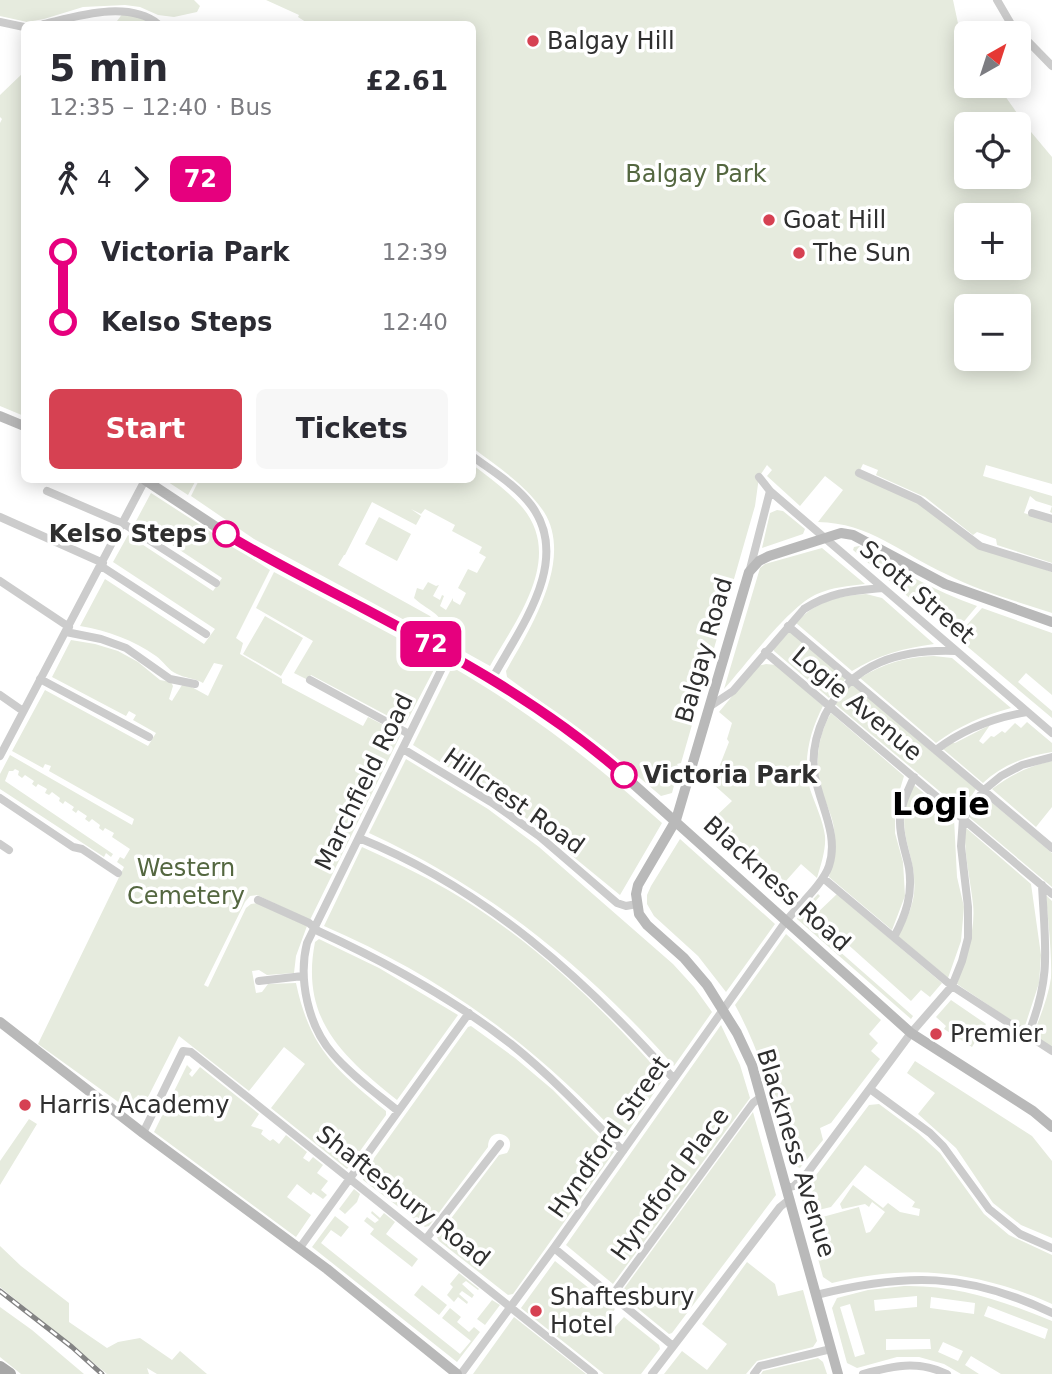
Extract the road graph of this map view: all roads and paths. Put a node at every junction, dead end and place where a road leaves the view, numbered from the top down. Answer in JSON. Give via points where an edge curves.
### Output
{"nodes":[{"id":1,"x":998,"y":0,"type":"edge"},
{"id":2,"x":57,"y":21,"type":"edge"},
{"id":3,"x":154,"y":21,"type":"edge"},
{"id":4,"x":0,"y":22,"type":"edge"},
{"id":5,"x":21,"y":26,"type":"edge"},
{"id":6,"x":1052,"y":66,"type":"edge"},
{"id":7,"x":0,"y":416,"type":"edge"},
{"id":8,"x":21,"y":425,"type":"edge"},
{"id":9,"x":476,"y":459,"type":"edge"},
{"id":10,"x":859,"y":473,"type":"dead end"},
{"id":11,"x":759,"y":477,"type":"dead end"},
{"id":12,"x":144,"y":483,"type":"edge"},
{"id":13,"x":150,"y":483,"type":"edge"},
{"id":14,"x":47,"y":491,"type":"dead end"},
{"id":15,"x":770,"y":491,"type":"junction"},
{"id":16,"x":1032,"y":513,"type":"dead end"},
{"id":17,"x":0,"y":517,"type":"edge"},
{"id":18,"x":1052,"y":519,"type":"edge"},
{"id":19,"x":124,"y":524,"type":"junction"},
{"id":20,"x":825,"y":538,"type":"junction"},
{"id":21,"x":102,"y":565,"type":"junction"},
{"id":22,"x":1052,"y":568,"type":"edge"},
{"id":23,"x":749,"y":572,"type":"junction"},
{"id":24,"x":0,"y":581,"type":"edge"},
{"id":25,"x":216,"y":583,"type":"dead end"},
{"id":26,"x":882,"y":588,"type":"junction"},
{"id":27,"x":1052,"y":622,"type":"edge"},
{"id":28,"x":788,"y":626,"type":"junction"},
{"id":29,"x":68,"y":629,"type":"junction"},
{"id":30,"x":206,"y":634,"type":"dead end"},
{"id":31,"x":956,"y":651,"type":"junction"},
{"id":32,"x":765,"y":652,"type":"junction"},
{"id":33,"x":449,"y":654,"type":"junction"},
{"id":34,"x":851,"y":678,"type":"junction"},
{"id":35,"x":40,"y":679,"type":"junction"},
{"id":36,"x":492,"y":679,"type":"junction"},
{"id":37,"x":310,"y":680,"type":"dead end"},
{"id":38,"x":195,"y":684,"type":"dead end"},
{"id":39,"x":0,"y":695,"type":"edge"},
{"id":40,"x":830,"y":706,"type":"junction"},
{"id":41,"x":709,"y":707,"type":"junction"},
{"id":42,"x":23,"y":711,"type":"junction"},
{"id":43,"x":1027,"y":712,"type":"junction"},
{"id":44,"x":1052,"y":733,"type":"edge"},
{"id":45,"x":409,"y":734,"type":"junction"},
{"id":46,"x":149,"y":737,"type":"dead end"},
{"id":47,"x":403,"y":749,"type":"junction"},
{"id":48,"x":936,"y":750,"type":"junction"},
{"id":49,"x":0,"y":755,"type":"edge"},
{"id":50,"x":1052,"y":757,"type":"edge"},
{"id":51,"x":914,"y":777,"type":"junction"},
{"id":52,"x":984,"y":790,"type":"junction"},
{"id":53,"x":0,"y":798,"type":"edge"},
{"id":54,"x":963,"y":818,"type":"junction"},
{"id":55,"x":676,"y":820,"type":"junction"},
{"id":56,"x":359,"y":838,"type":"junction"},
{"id":57,"x":0,"y":844,"type":"edge"},
{"id":58,"x":1052,"y":848,"type":"edge"},
{"id":59,"x":9,"y":850,"type":"dead end"},
{"id":60,"x":118,"y":873,"type":"dead end"},
{"id":61,"x":823,"y":878,"type":"junction"},
{"id":62,"x":1042,"y":885,"type":"junction"},
{"id":63,"x":1052,"y":894,"type":"edge"},
{"id":64,"x":258,"y":900,"type":"dead end"},
{"id":65,"x":637,"y":904,"type":"junction"},
{"id":66,"x":786,"y":921,"type":"junction"},
{"id":67,"x":314,"y":928,"type":"junction"},
{"id":68,"x":894,"y":937,"type":"junction"},
{"id":69,"x":303,"y":976,"type":"junction"},
{"id":70,"x":259,"y":981,"type":"dead end"},
{"id":71,"x":952,"y":986,"type":"junction"},
{"id":72,"x":723,"y":1009,"type":"junction"},
{"id":73,"x":469,"y":1013,"type":"junction"},
{"id":74,"x":0,"y":1022,"type":"edge"},
{"id":75,"x":911,"y":1033,"type":"junction"},
{"id":76,"x":1028,"y":1035,"type":"junction"},
{"id":77,"x":1052,"y":1051,"type":"edge"},
{"id":78,"x":674,"y":1079,"type":"junction"},
{"id":79,"x":870,"y":1088,"type":"junction"},
{"id":80,"x":761,"y":1097,"type":"junction"},
{"id":81,"x":398,"y":1111,"type":"junction"},
{"id":82,"x":1052,"y":1127,"type":"edge"},
{"id":83,"x":147,"y":1136,"type":"junction"},
{"id":84,"x":500,"y":1144,"type":"dead end"},
{"id":85,"x":623,"y":1151,"type":"junction"},
{"id":86,"x":350,"y":1178,"type":"junction"},
{"id":87,"x":788,"y":1194,"type":"junction"},
{"id":88,"x":426,"y":1239,"type":"junction"},
{"id":89,"x":554,"y":1248,"type":"junction"},
{"id":90,"x":1052,"y":1248,"type":"edge"},
{"id":91,"x":299,"y":1249,"type":"junction"},
{"id":92,"x":816,"y":1295,"type":"junction"},
{"id":93,"x":611,"y":1297,"type":"junction"},
{"id":94,"x":511,"y":1307,"type":"junction"},
{"id":95,"x":1052,"y":1313,"type":"edge"},
{"id":96,"x":673,"y":1346,"type":"junction"},
{"id":97,"x":831,"y":1349,"type":"junction"},
{"id":98,"x":0,"y":1367,"type":"edge"},
{"id":99,"x":9,"y":1374,"type":"edge"},
{"id":100,"x":459,"y":1374,"type":"edge"},
{"id":101,"x":594,"y":1374,"type":"edge"},
{"id":102,"x":652,"y":1374,"type":"edge"},
{"id":103,"x":754,"y":1374,"type":"edge"},
{"id":104,"x":838,"y":1374,"type":"edge"},
{"id":105,"x":863,"y":1374,"type":"edge"},
{"id":106,"x":947,"y":1374,"type":"edge"}],
"edges":[{"from":1,"to":6,"type":"street","via":[[1011,24]]},
{"from":2,"to":3,"type":"street","via":[[127,11]]},
{"from":4,"to":5,"type":"street"},
{"from":7,"to":8,"type":"street"},
{"from":9,"to":36,"type":"street","via":[[530,503],[545,538],[540,591]]},
{"from":10,"to":22,"type":"street","via":[[919,500],[980,546]]},
{"from":11,"to":15,"type":"street","name":"Scott Street"},
{"from":12,"to":19,"type":"street"},
{"from":13,"to":33,"type":"street","name":"Blackness Road","via":[[246,546]]},
{"from":14,"to":19,"type":"street"},
{"from":15,"to":20,"type":"street","name":"Scott Street"},
{"from":15,"to":23,"type":"street","name":"Balgay Road"},
{"from":16,"to":18,"type":"street"},
{"from":17,"to":21,"type":"street"},
{"from":19,"to":21,"type":"street"},
{"from":19,"to":25,"type":"street"},
{"from":20,"to":23,"type":"street","via":[[769,556]]},
{"from":20,"to":26,"type":"street","name":"Scott Street"},
{"from":20,"to":27,"type":"street","via":[[853,535],[945,584]]},
{"from":21,"to":29,"type":"street"},
{"from":21,"to":30,"type":"street"},
{"from":23,"to":41,"type":"street","name":"Balgay Road"},
{"from":24,"to":29,"type":"street"},
{"from":26,"to":28,"type":"street","via":[[841,592],[819,600]]},
{"from":26,"to":31,"type":"street","name":"Scott Street"},
{"from":28,"to":32,"type":"street"},
{"from":28,"to":34,"type":"street","name":"Logie Avenue"},
{"from":29,"to":35,"type":"street"},
{"from":29,"to":38,"type":"street","via":[[126,648],[170,679]]},
{"from":31,"to":34,"type":"street","via":[[904,654]]},
{"from":31,"to":43,"type":"street","name":"Scott Street"},
{"from":32,"to":40,"type":"street","name":"Logie Avenue"},
{"from":32,"to":41,"type":"street","via":[[733,691]]},
{"from":33,"to":36,"type":"street","name":"Blackness Road"},
{"from":33,"to":45,"type":"street","name":"Marchfield Road"},
{"from":34,"to":40,"type":"street"},
{"from":34,"to":48,"type":"street","name":"Logie Avenue"},
{"from":35,"to":42,"type":"street"},
{"from":35,"to":46,"type":"street"},
{"from":36,"to":55,"type":"street","name":"Blackness Road","via":[[590,747]]},
{"from":37,"to":45,"type":"street"},
{"from":39,"to":42,"type":"street"},
{"from":40,"to":51,"type":"street","name":"Logie Avenue"},
{"from":40,"to":61,"type":"street","via":[[814,750],[814,775],[832,848]]},
{"from":41,"to":55,"type":"street","name":"Balgay Road"},
{"from":42,"to":49,"type":"street"},
{"from":43,"to":44,"type":"street","name":"Scott Street"},
{"from":43,"to":48,"type":"street","via":[[981,724]]},
{"from":45,"to":47,"type":"street","name":"Marchfield Road"},
{"from":47,"to":56,"type":"street","name":"Marchfield Road"},
{"from":47,"to":65,"type":"street","name":"Hillcrest Road","via":[[539,836],[617,903]]},
{"from":48,"to":52,"type":"street","name":"Logie Avenue"},
{"from":50,"to":52,"type":"street","via":[[1023,765]]},
{"from":51,"to":54,"type":"street","name":"Logie Avenue"},
{"from":51,"to":68,"type":"street","via":[[900,821],[910,893]]},
{"from":52,"to":54,"type":"street"},
{"from":52,"to":58,"type":"street","name":"Logie Avenue"},
{"from":53,"to":60,"type":"street"},
{"from":54,"to":62,"type":"street","name":"Logie Avenue"},
{"from":54,"to":71,"type":"street","via":[[968,938]]},
{"from":55,"to":65,"type":"street","via":[[638,886]]},
{"from":55,"to":66,"type":"street","name":"Blackness Road"},
{"from":56,"to":67,"type":"street","name":"Marchfield Road"},
{"from":56,"to":78,"type":"street","via":[[444,879],[534,942],[608,1008]]},
{"from":57,"to":59,"type":"street"},
{"from":61,"to":66,"type":"street","name":"Hyndford Street"},
{"from":61,"to":68,"type":"street"},
{"from":62,"to":63,"type":"street","name":"Logie Avenue"},
{"from":62,"to":76,"type":"street","via":[[1048,962],[1045,988]]},
{"from":64,"to":67,"type":"street"},
{"from":65,"to":72,"type":"street","name":"Blackness Avenue","via":[[647,925],[684,958]]},
{"from":66,"to":72,"type":"street","name":"Hyndford Street"},
{"from":66,"to":75,"type":"street","name":"Blackness Road"},
{"from":67,"to":69,"type":"street","name":"Marchfield Road","via":[[303,960]]},
{"from":67,"to":73,"type":"street"},
{"from":68,"to":71,"type":"street"},
{"from":69,"to":70,"type":"street"},
{"from":69,"to":81,"type":"street","via":[[315,1024],[331,1052]]},
{"from":71,"to":75,"type":"street"},
{"from":71,"to":76,"type":"street"},
{"from":72,"to":78,"type":"street","name":"Hyndford Street"},
{"from":72,"to":80,"type":"street","name":"Blackness Avenue","via":[[752,1065]]},
{"from":73,"to":81,"type":"street"},
{"from":73,"to":85,"type":"street","via":[[548,1076]]},
{"from":74,"to":83,"type":"street"},
{"from":75,"to":79,"type":"street"},
{"from":75,"to":82,"type":"street","name":"Blackness Road"},
{"from":76,"to":77,"type":"street"},
{"from":78,"to":85,"type":"street","name":"Hyndford Street"},
{"from":79,"to":87,"type":"street"},
{"from":79,"to":90,"type":"street","via":[[943,1146],[989,1209],[1020,1234]]},
{"from":80,"to":87,"type":"street","name":"Blackness Avenue"},
{"from":80,"to":93,"type":"street","name":"Hyndford Place"},
{"from":81,"to":86,"type":"street"},
{"from":83,"to":86,"type":"street","name":"Shaftesbury Road","via":[[187,1050]]},
{"from":83,"to":91,"type":"street"},
{"from":84,"to":88,"type":"street"},
{"from":85,"to":89,"type":"street","name":"Hyndford Street"},
{"from":86,"to":88,"type":"street","name":"Shaftesbury Road"},
{"from":86,"to":91,"type":"street"},
{"from":87,"to":92,"type":"street","name":"Blackness Avenue"},
{"from":87,"to":96,"type":"street"},
{"from":88,"to":94,"type":"street","name":"Shaftesbury Road"},
{"from":89,"to":93,"type":"street"},
{"from":89,"to":94,"type":"street","name":"Hyndford Street"},
{"from":91,"to":100,"type":"street"},
{"from":92,"to":95,"type":"street","via":[[890,1280],[946,1281],[1014,1296]]},
{"from":92,"to":97,"type":"street","name":"Blackness Avenue"},
{"from":93,"to":96,"type":"street"},
{"from":94,"to":100,"type":"street","name":"Hyndford Street"},
{"from":94,"to":101,"type":"street","name":"Shaftesbury Road"},
{"from":96,"to":102,"type":"street"},
{"from":97,"to":103,"type":"street","via":[[760,1366]]},
{"from":97,"to":104,"type":"street","name":"Blackness Avenue"},
{"from":98,"to":99,"type":"main road"},
{"from":105,"to":106,"type":"street","via":[[914,1364]]}]}
